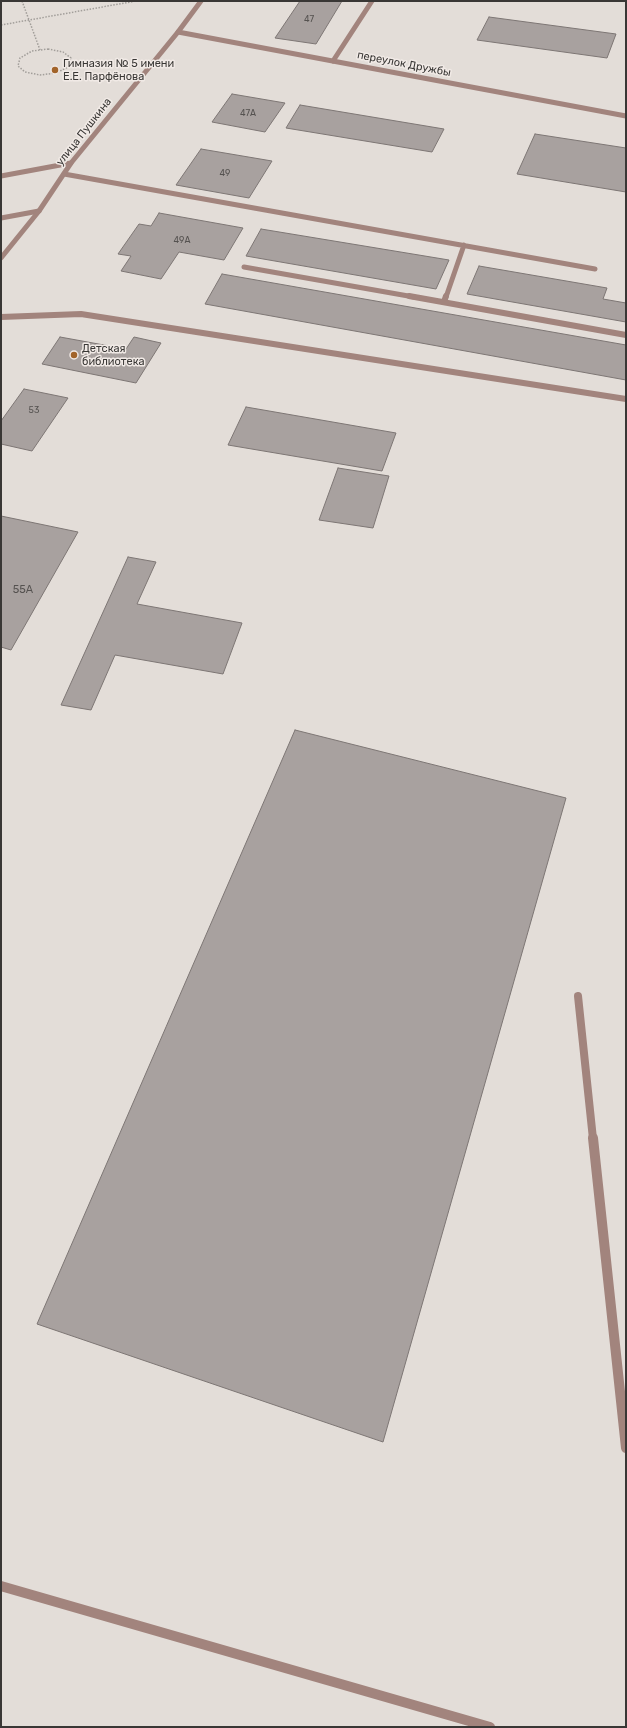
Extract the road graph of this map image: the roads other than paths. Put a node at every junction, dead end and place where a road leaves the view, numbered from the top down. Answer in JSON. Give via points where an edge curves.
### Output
{"nodes":[{"id":1,"x":372,"y":1,"type":"edge"},
{"id":2,"x":199,"y":2,"type":"edge"},
{"id":3,"x":178,"y":32,"type":"junction"},
{"id":4,"x":333,"y":61,"type":"junction"},
{"id":5,"x":626,"y":116,"type":"edge"},
{"id":6,"x":71,"y":163,"type":"junction"},
{"id":7,"x":64,"y":174,"type":"junction"},
{"id":8,"x":1,"y":176,"type":"edge"},
{"id":9,"x":39,"y":211,"type":"junction"},
{"id":10,"x":1,"y":218,"type":"edge"},
{"id":11,"x":464,"y":246,"type":"junction"},
{"id":12,"x":1,"y":258,"type":"edge"},
{"id":13,"x":244,"y":267,"type":"dead end"},
{"id":14,"x":595,"y":269,"type":"dead end"},
{"id":15,"x":444,"y":302,"type":"junction"},
{"id":16,"x":1,"y":318,"type":"edge"},
{"id":17,"x":626,"y":335,"type":"edge"},
{"id":18,"x":626,"y":399,"type":"edge"},
{"id":19,"x":578,"y":996,"type":"dead end"},
{"id":20,"x":626,"y":1448,"type":"edge"},
{"id":21,"x":1,"y":1586,"type":"edge"},
{"id":22,"x":490,"y":1727,"type":"edge"}],
"edges":[{"from":1,"to":4,"type":"street"},
{"from":2,"to":3,"type":"street","name":"улица Пушкина"},
{"from":3,"to":4,"type":"street","name":"переулок Дружбы"},
{"from":3,"to":6,"type":"street","name":"улица Пушкина"},
{"from":4,"to":5,"type":"street","name":"переулок Дружбы"},
{"from":6,"to":7,"type":"street","name":"улица Пушкина"},
{"from":6,"to":8,"type":"street"},
{"from":7,"to":9,"type":"street","name":"улица Пушкина"},
{"from":7,"to":11,"type":"street"},
{"from":9,"to":10,"type":"street"},
{"from":9,"to":12,"type":"street","name":"улица Пушкина"},
{"from":11,"to":14,"type":"street"},
{"from":11,"to":15,"type":"street"},
{"from":13,"to":15,"type":"street"},
{"from":15,"to":17,"type":"street"},
{"from":16,"to":18,"type":"street","via":[[81,314]]},
{"from":19,"to":20,"type":"street"},
{"from":21,"to":22,"type":"street"}]}
